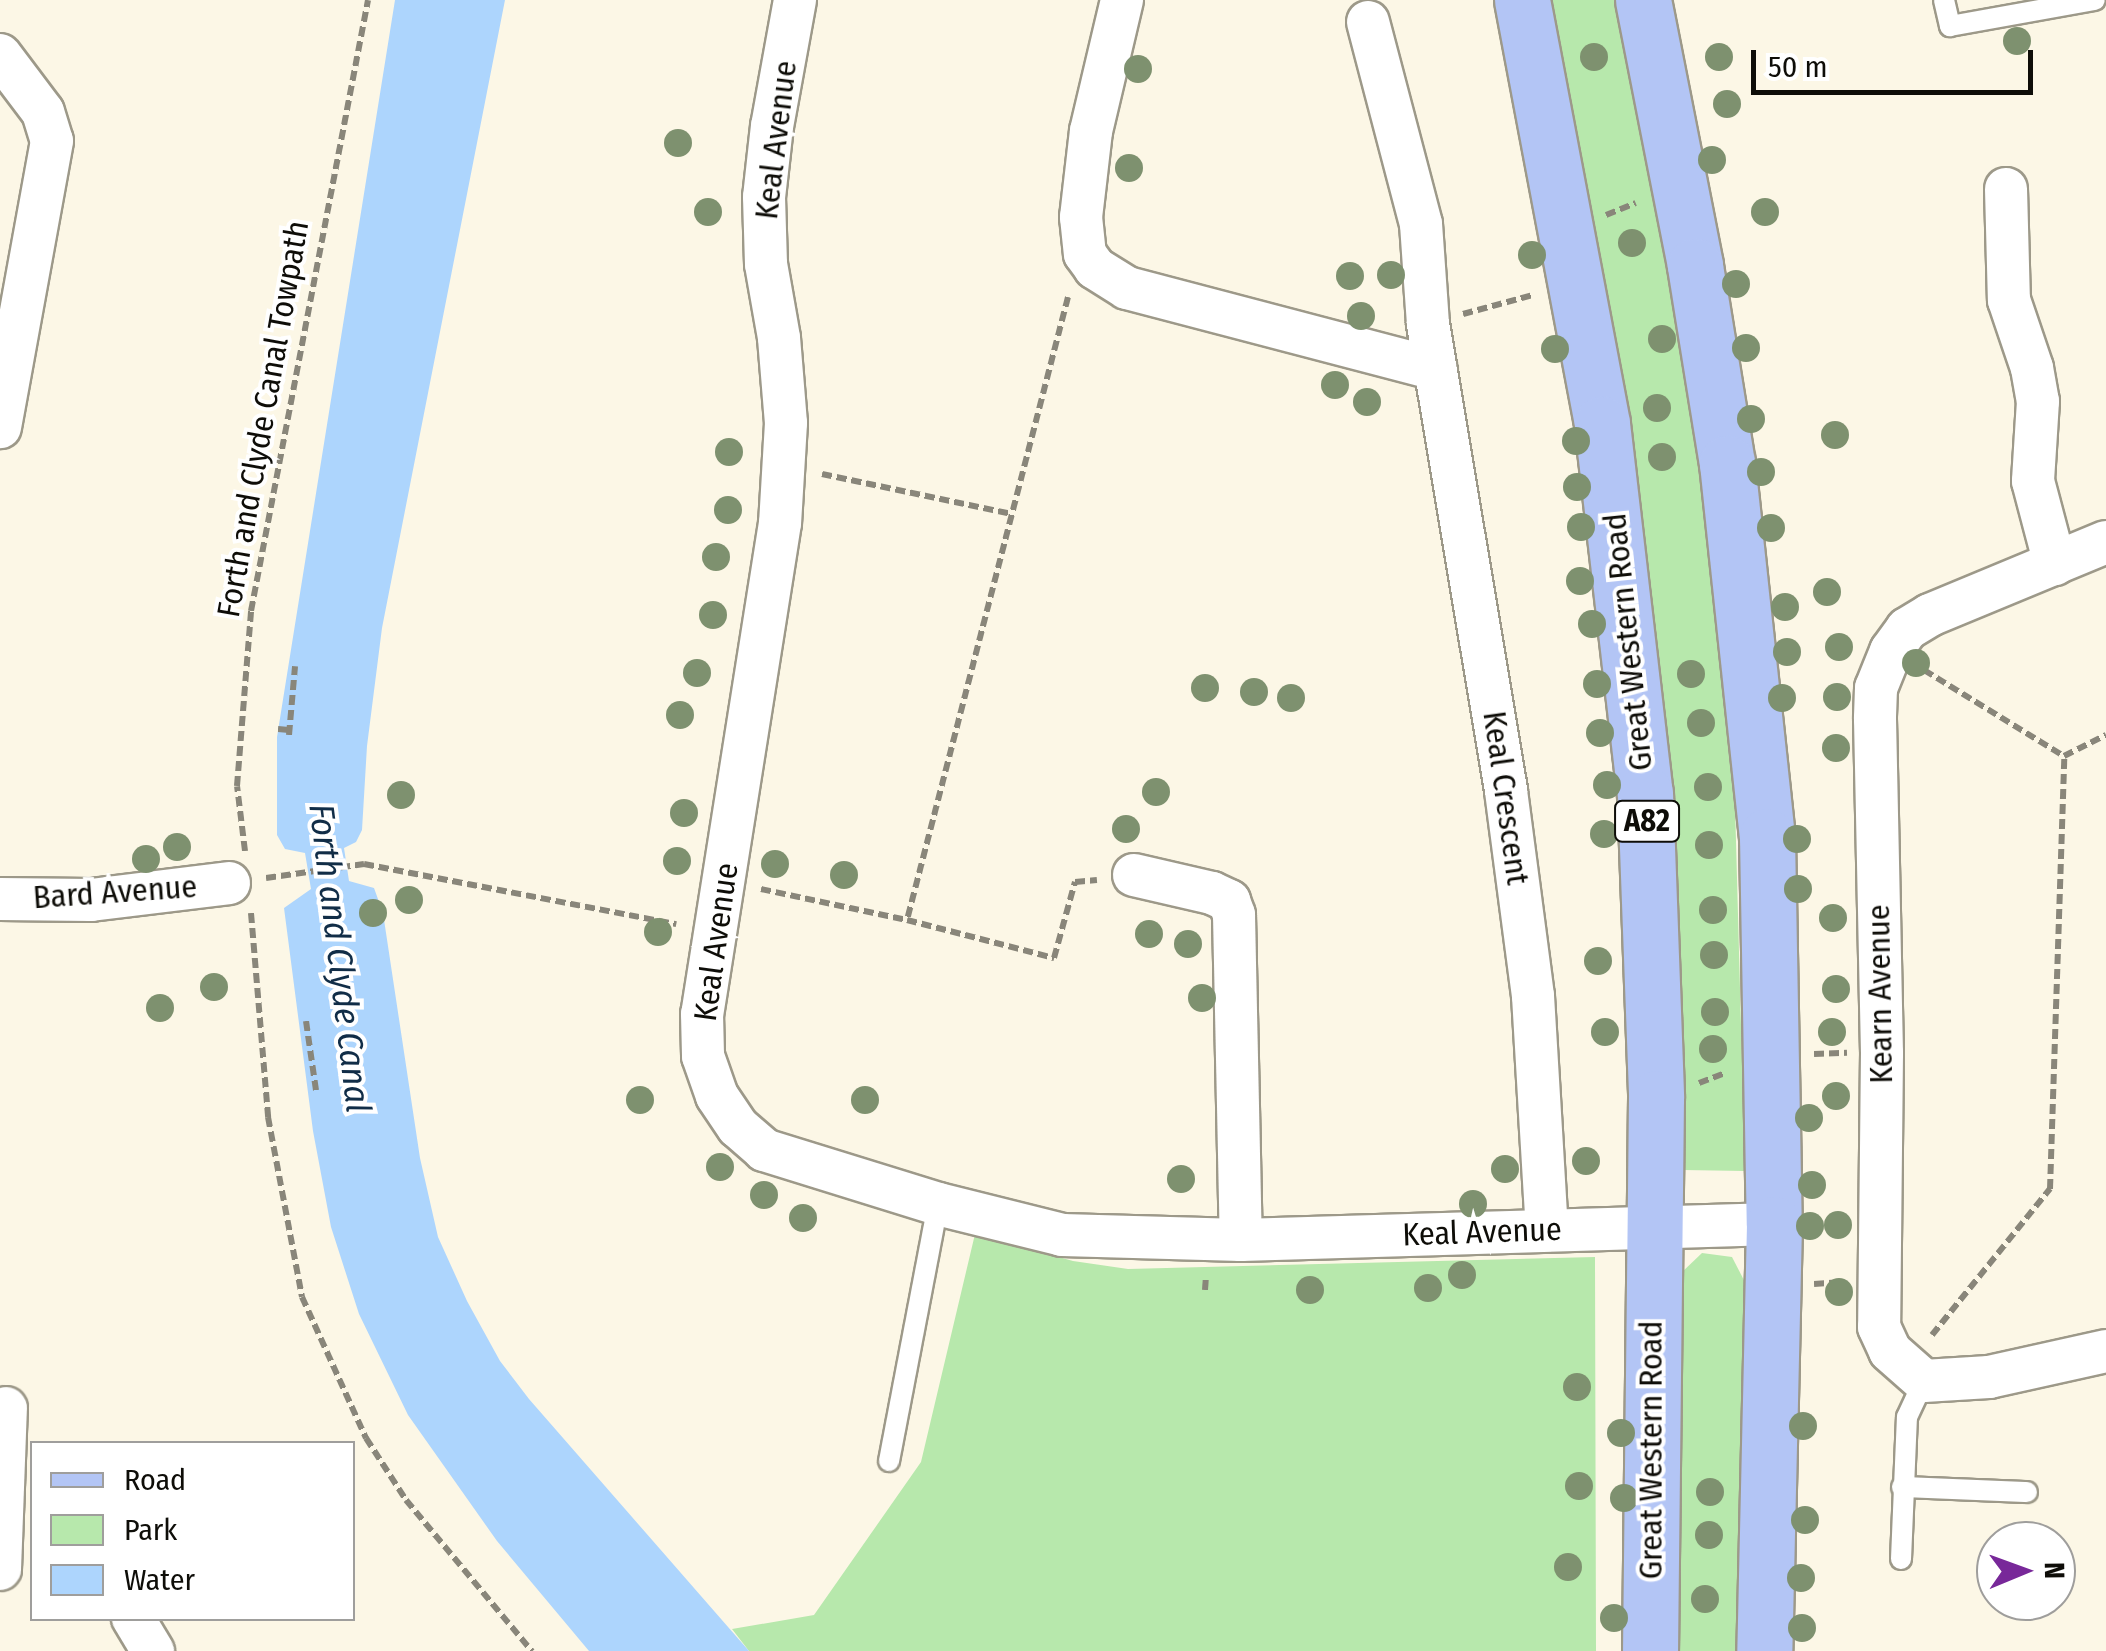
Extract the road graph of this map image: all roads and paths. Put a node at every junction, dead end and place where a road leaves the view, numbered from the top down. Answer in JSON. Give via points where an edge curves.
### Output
{"nodes":[{"id":1,"x":368,"y":0,"type":"edge"},
{"id":2,"x":795,"y":0,"type":"edge"},
{"id":3,"x":1122,"y":0,"type":"edge"},
{"id":4,"x":1522,"y":0,"type":"edge"},
{"id":5,"x":1643,"y":0,"type":"edge"},
{"id":6,"x":1944,"y":0,"type":"edge"},
{"id":7,"x":2095,"y":0,"type":"edge"},
{"id":8,"x":1368,"y":22,"type":"dead end"},
{"id":9,"x":0,"y":55,"type":"edge"},
{"id":10,"x":1680,"y":186,"type":"junction"},
{"id":11,"x":2006,"y":190,"type":"dead end"},
{"id":12,"x":1085,"y":254,"type":"junction"},
{"id":13,"x":1572,"y":256,"type":"junction"},
{"id":14,"x":1428,"y":324,"type":"junction"},
{"id":15,"x":1436,"y":369,"type":"junction"},
{"id":16,"x":0,"y":427,"type":"edge"},
{"id":17,"x":782,"y":475,"type":"junction"},
{"id":18,"x":1011,"y":514,"type":"junction"},
{"id":19,"x":2106,"y":542,"type":"edge"},
{"id":20,"x":2055,"y":564,"type":"junction"},
{"id":21,"x":1891,"y":650,"type":"junction"},
{"id":22,"x":292,"y":671,"type":"dead end"},
{"id":23,"x":278,"y":729,"type":"dead end"},
{"id":24,"x":2106,"y":734,"type":"edge"},
{"id":25,"x":2064,"y":756,"type":"junction"},
{"id":26,"x":237,"y":866,"type":"joint"},
{"id":27,"x":1134,"y":875,"type":"joint"},
{"id":28,"x":284,"y":876,"type":"dead end"},
{"id":29,"x":724,"y":882,"type":"junction"},
{"id":30,"x":0,"y":899,"type":"edge"},
{"id":31,"x":906,"y":920,"type":"junction"},
{"id":32,"x":717,"y":932,"type":"junction"},
{"id":33,"x":252,"y":938,"type":"dead end"},
{"id":34,"x":304,"y":1025,"type":"dead end"},
{"id":35,"x":316,"y":1090,"type":"dead end"},
{"id":36,"x":938,"y":1204,"type":"junction"},
{"id":37,"x":1774,"y":1224,"type":"junction"},
{"id":38,"x":1653,"y":1228,"type":"junction"},
{"id":39,"x":1548,"y":1230,"type":"junction"},
{"id":40,"x":1241,"y":1240,"type":"junction"},
{"id":41,"x":1878,"y":1279,"type":"junction"},
{"id":42,"x":1772,"y":1287,"type":"junction"},
{"id":43,"x":2106,"y":1351,"type":"edge"},
{"id":44,"x":1915,"y":1374,"type":"junction"},
{"id":45,"x":3,"y":1398,"type":"edge"},
{"id":46,"x":30,"y":1448,"type":"edge"},
{"id":47,"x":889,"y":1462,"type":"dead end"},
{"id":48,"x":1902,"y":1487,"type":"junction"},
{"id":49,"x":2027,"y":1492,"type":"dead end"},
{"id":50,"x":1901,"y":1559,"type":"dead end"},
{"id":51,"x":0,"y":1569,"type":"edge"},
{"id":52,"x":135,"y":1621,"type":"edge"},
{"id":53,"x":153,"y":1651,"type":"edge"},
{"id":54,"x":532,"y":1651,"type":"edge"},
{"id":55,"x":1650,"y":1651,"type":"edge"},
{"id":56,"x":1764,"y":1651,"type":"edge"}],
"edges":[{"from":1,"to":26,"type":"path","name":"Forth and Clyde Canal Towpath","via":[[250,611]]},
{"from":2,"to":17,"type":"street","name":"Keal Avenue","via":[[764,196],[786,423]]},
{"from":3,"to":12,"type":"street","via":[[1091,131],[1081,217]]},
{"from":4,"to":13,"type":"main road","name":"Great Western Road","number":"A82"},
{"from":5,"to":10,"type":"main road"},
{"from":6,"to":7,"type":"lane","via":[[1950,26]]},
{"from":8,"to":14,"type":"street","name":"Keal Crescent","via":[[1421,224]]},
{"from":9,"to":16,"type":"street","via":[[42,112],[52,141]]},
{"from":10,"to":13,"type":"path"},
{"from":10,"to":37,"type":"main road","via":[[1724,445],[1758,733],[1771,955]]},
{"from":11,"to":20,"type":"street","via":[[2009,300],[2038,401],[2033,481]]},
{"from":12,"to":15,"type":"street","via":[[1126,288]]},
{"from":12,"to":18,"type":"path","via":[[1064,309]]},
{"from":13,"to":14,"type":"path"},
{"from":13,"to":38,"type":"main road","name":"Great Western Road","number":"A82","via":[[1621,560],[1645,793],[1654,995]]},
{"from":14,"to":15,"type":"street","name":"Keal Crescent"},
{"from":15,"to":39,"type":"street","name":"Keal Crescent","via":[[1533,996]]},
{"from":17,"to":18,"type":"path","via":[[823,474]]},
{"from":17,"to":29,"type":"street","name":"Keal Avenue"},
{"from":18,"to":31,"type":"path"},
{"from":19,"to":20,"type":"street","name":"Kearn Avenue"},
{"from":20,"to":21,"type":"street","name":"Kearn Avenue","via":[[1930,615]]},
{"from":21,"to":25,"type":"path"},
{"from":21,"to":41,"type":"street","name":"Kearn Avenue","via":[[1876,688],[1875,719],[1882,1053]]},
{"from":22,"to":23,"type":"path","via":[[289,732]]},
{"from":24,"to":25,"type":"path"},
{"from":25,"to":44,"type":"path","via":[[2050,1189]]},
{"from":26,"to":30,"type":"street","name":"Bard Avenue","via":[[91,900]]},
{"from":27,"to":31,"type":"path","via":[[1075,882],[1054,958]]},
{"from":27,"to":40,"type":"street","via":[[1212,893],[1229,902],[1234,915]]},
{"from":28,"to":32,"type":"path","via":[[364,864]]},
{"from":29,"to":31,"type":"path"},
{"from":29,"to":32,"type":"street","name":"Keal Avenue"},
{"from":32,"to":36,"type":"street","name":"Keal Avenue","via":[[702,1014],[703,1056],[716,1096],[738,1127],[764,1150]]},
{"from":33,"to":54,"type":"path","via":[[271,1134],[315,1332],[366,1438],[406,1500]]},
{"from":34,"to":35,"type":"path"},
{"from":36,"to":40,"type":"street","name":"Keal Avenue","via":[[1062,1235]]},
{"from":36,"to":47,"type":"lane"},
{"from":37,"to":38,"type":"street","name":"Keal Avenue"},
{"from":37,"to":42,"type":"main road"},
{"from":38,"to":39,"type":"street","name":"Keal Avenue"},
{"from":38,"to":55,"type":"main road","name":"Great Western Road","number":"A82"},
{"from":39,"to":40,"type":"street","name":"Keal Avenue"},
{"from":41,"to":42,"type":"path"},
{"from":41,"to":44,"type":"street","name":"Kearn Avenue","via":[[1878,1327],[1890,1351]]},
{"from":42,"to":56,"type":"main road"},
{"from":43,"to":44,"type":"street","via":[[1989,1377]]},
{"from":44,"to":48,"type":"lane"},
{"from":45,"to":46,"type":"street"},
{"from":45,"to":51,"type":"street"},
{"from":48,"to":49,"type":"lane"},
{"from":48,"to":50,"type":"lane"},
{"from":52,"to":53,"type":"street"}]}
